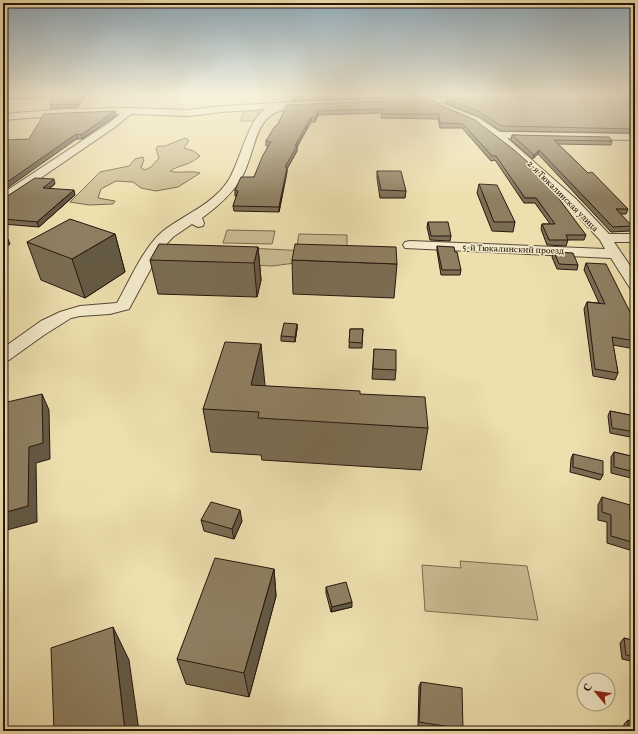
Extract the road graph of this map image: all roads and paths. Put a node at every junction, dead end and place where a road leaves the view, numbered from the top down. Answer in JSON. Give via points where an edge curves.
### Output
{"nodes":[{"id":1,"x":106,"y":129,"type":"edge"},
{"id":2,"x":254,"y":129,"type":"edge"},
{"id":3,"x":490,"y":129,"type":"edge"},
{"id":4,"x":498,"y":135,"type":"junction"},
{"id":5,"x":635,"y":137,"type":"edge"},
{"id":6,"x":3,"y":198,"type":"edge"},
{"id":7,"x":605,"y":238,"type":"junction"},
{"id":8,"x":635,"y":238,"type":"edge"},
{"id":9,"x":410,"y":245,"type":"dead end"},
{"id":10,"x":615,"y":254,"type":"junction"},
{"id":11,"x":635,"y":285,"type":"edge"},
{"id":12,"x":3,"y":356,"type":"edge"}],
"edges":[{"from":1,"to":6,"type":"street"},
{"from":2,"to":12,"type":"street","via":[[248,152],[234,180],[217,202],[197,220],[168,234],[155,248],[123,306],[106,311],[67,314]]},
{"from":3,"to":4,"type":"street","name":"2-я Тюкалинская улица"},
{"from":4,"to":5,"type":"street"},
{"from":4,"to":7,"type":"street","name":"2-я Тюкалинская улица","via":[[566,197]]},
{"from":7,"to":8,"type":"street"},
{"from":7,"to":10,"type":"street","name":"2-я Тюкалинская улица"},
{"from":9,"to":10,"type":"street","name":"5-й Тюкалинский проезд"},
{"from":10,"to":11,"type":"street","name":"2-я Тюкалинская улица"}]}
